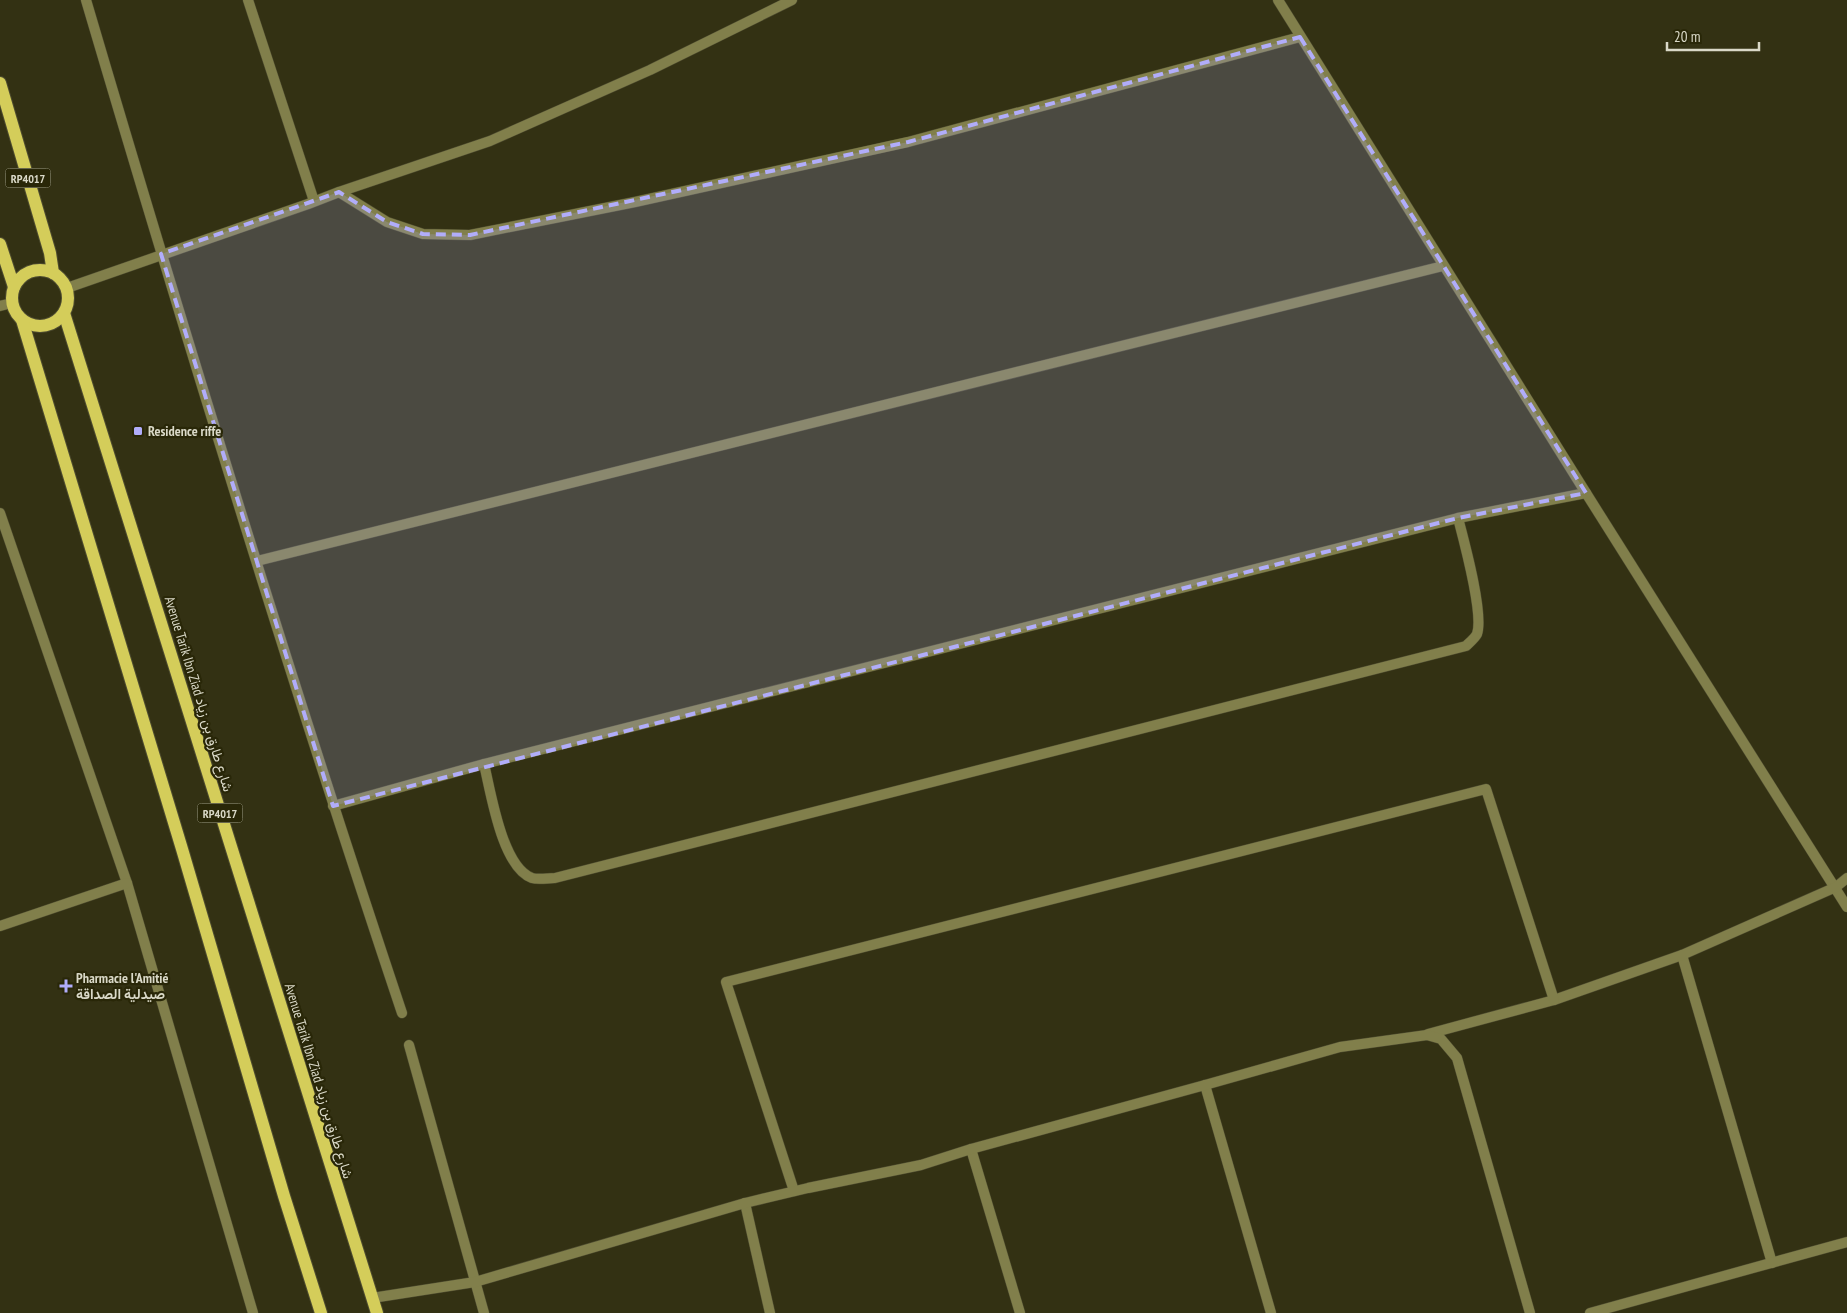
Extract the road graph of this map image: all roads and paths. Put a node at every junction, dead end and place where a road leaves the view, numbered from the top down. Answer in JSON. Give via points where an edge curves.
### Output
{"nodes":[{"id":1,"x":86,"y":0,"type":"edge"},
{"id":2,"x":248,"y":0,"type":"edge"},
{"id":3,"x":792,"y":0,"type":"edge"},
{"id":4,"x":1278,"y":0,"type":"edge"},
{"id":5,"x":1300,"y":37,"type":"junction"},
{"id":6,"x":0,"y":83,"type":"edge"},
{"id":7,"x":338,"y":192,"type":"junction"},
{"id":8,"x":314,"y":201,"type":"junction"},
{"id":9,"x":0,"y":244,"type":"edge"},
{"id":10,"x":161,"y":254,"type":"junction"},
{"id":11,"x":1443,"y":266,"type":"junction"},
{"id":12,"x":53,"y":273,"type":"junction"},
{"id":13,"x":14,"y":287,"type":"junction"},
{"id":14,"x":67,"y":288,"type":"junction"},
{"id":15,"x":6,"y":304,"type":"edge"},
{"id":16,"x":64,"y":313,"type":"junction"},
{"id":17,"x":22,"y":320,"type":"junction"},
{"id":18,"x":1586,"y":493,"type":"junction"},
{"id":19,"x":0,"y":513,"type":"edge"},
{"id":20,"x":1458,"y":518,"type":"junction"},
{"id":21,"x":257,"y":561,"type":"junction"},
{"id":22,"x":484,"y":764,"type":"junction"},
{"id":23,"x":333,"y":806,"type":"junction"},
{"id":24,"x":1847,"y":878,"type":"edge"},
{"id":25,"x":127,"y":883,"type":"junction"},
{"id":26,"x":1836,"y":887,"type":"junction"},
{"id":27,"x":1847,"y":907,"type":"edge"},
{"id":28,"x":0,"y":926,"type":"edge"},
{"id":29,"x":1682,"y":955,"type":"junction"},
{"id":30,"x":1554,"y":1000,"type":"junction"},
{"id":31,"x":402,"y":1013,"type":"dead end"},
{"id":32,"x":1427,"y":1035,"type":"junction"},
{"id":33,"x":409,"y":1045,"type":"dead end"},
{"id":34,"x":1205,"y":1085,"type":"junction"},
{"id":35,"x":971,"y":1149,"type":"junction"},
{"id":36,"x":794,"y":1191,"type":"junction"},
{"id":37,"x":745,"y":1203,"type":"junction"},
{"id":38,"x":1847,"y":1242,"type":"edge"},
{"id":39,"x":1772,"y":1263,"type":"junction"},
{"id":40,"x":475,"y":1282,"type":"junction"},
{"id":41,"x":372,"y":1298,"type":"junction"},
{"id":42,"x":253,"y":1313,"type":"edge"},
{"id":43,"x":321,"y":1313,"type":"edge"},
{"id":44,"x":377,"y":1313,"type":"edge"},
{"id":45,"x":484,"y":1313,"type":"edge"},
{"id":46,"x":770,"y":1313,"type":"edge"},
{"id":47,"x":1020,"y":1313,"type":"edge"},
{"id":48,"x":1271,"y":1313,"type":"edge"},
{"id":49,"x":1530,"y":1313,"type":"edge"},
{"id":50,"x":1590,"y":1313,"type":"edge"}],
"edges":[{"from":1,"to":10,"type":"street"},
{"from":2,"to":8,"type":"street"},
{"from":3,"to":7,"type":"street","via":[[650,70],[490,141]]},
{"from":4,"to":5,"type":"street"},
{"from":5,"to":7,"type":"street","via":[[908,142],[470,235],[423,234],[387,222]]},
{"from":5,"to":11,"type":"street"},
{"from":6,"to":12,"type":"main road","number":"RP4017"},
{"from":7,"to":8,"type":"street"},
{"from":8,"to":10,"type":"street"},
{"from":9,"to":13,"type":"main road"},
{"from":10,"to":14,"type":"street"},
{"from":10,"to":21,"type":"street"},
{"from":11,"to":18,"type":"street"},
{"from":11,"to":21,"type":"street"},
{"from":12,"to":13,"type":"main road","via":[[38,269],[28,272]]},
{"from":12,"to":14,"type":"main road"},
{"from":13,"to":15,"type":"main road"},
{"from":14,"to":16,"type":"main road","name":"Avenue Tarik Ibn Ziad شارع طارق بن زياد","number":"RP4017"},
{"from":15,"to":17,"type":"main road"},
{"from":16,"to":17,"type":"main road","via":[[47,325],[32,325]]},
{"from":16,"to":41,"type":"main road","name":"Avenue Tarik Ibn Ziad شارع طارق بن زياد","number":"RP4017"},
{"from":17,"to":43,"type":"main road"},
{"from":18,"to":20,"type":"street"},
{"from":18,"to":26,"type":"street"},
{"from":19,"to":25,"type":"street"},
{"from":20,"to":22,"type":"street"},
{"from":20,"to":22,"type":"street","via":[[1479,618],[1476,635],[1466,646],[555,878],[533,879],[520,871],[505,848]]},
{"from":21,"to":23,"type":"street"},
{"from":22,"to":23,"type":"street"},
{"from":23,"to":31,"type":"street"},
{"from":24,"to":26,"type":"street"},
{"from":25,"to":28,"type":"street"},
{"from":25,"to":42,"type":"street"},
{"from":26,"to":27,"type":"street"},
{"from":26,"to":29,"type":"street"},
{"from":29,"to":30,"type":"street"},
{"from":29,"to":39,"type":"street"},
{"from":30,"to":32,"type":"street"},
{"from":30,"to":36,"type":"street","via":[[1486,788],[726,982]]},
{"from":32,"to":34,"type":"street","via":[[1340,1047]]},
{"from":32,"to":49,"type":"street","via":[[1441,1039],[1457,1058]]},
{"from":33,"to":40,"type":"street"},
{"from":34,"to":35,"type":"street"},
{"from":34,"to":48,"type":"street"},
{"from":35,"to":36,"type":"street","via":[[921,1165]]},
{"from":35,"to":47,"type":"street"},
{"from":36,"to":37,"type":"street"},
{"from":37,"to":40,"type":"street"},
{"from":37,"to":46,"type":"street"},
{"from":38,"to":39,"type":"street"},
{"from":39,"to":50,"type":"street"},
{"from":40,"to":41,"type":"street"},
{"from":40,"to":45,"type":"street"},
{"from":41,"to":44,"type":"main road","name":"Avenue Tarik Ibn Ziad شارع طارق بن زياد","number":"RP4017"}]}
